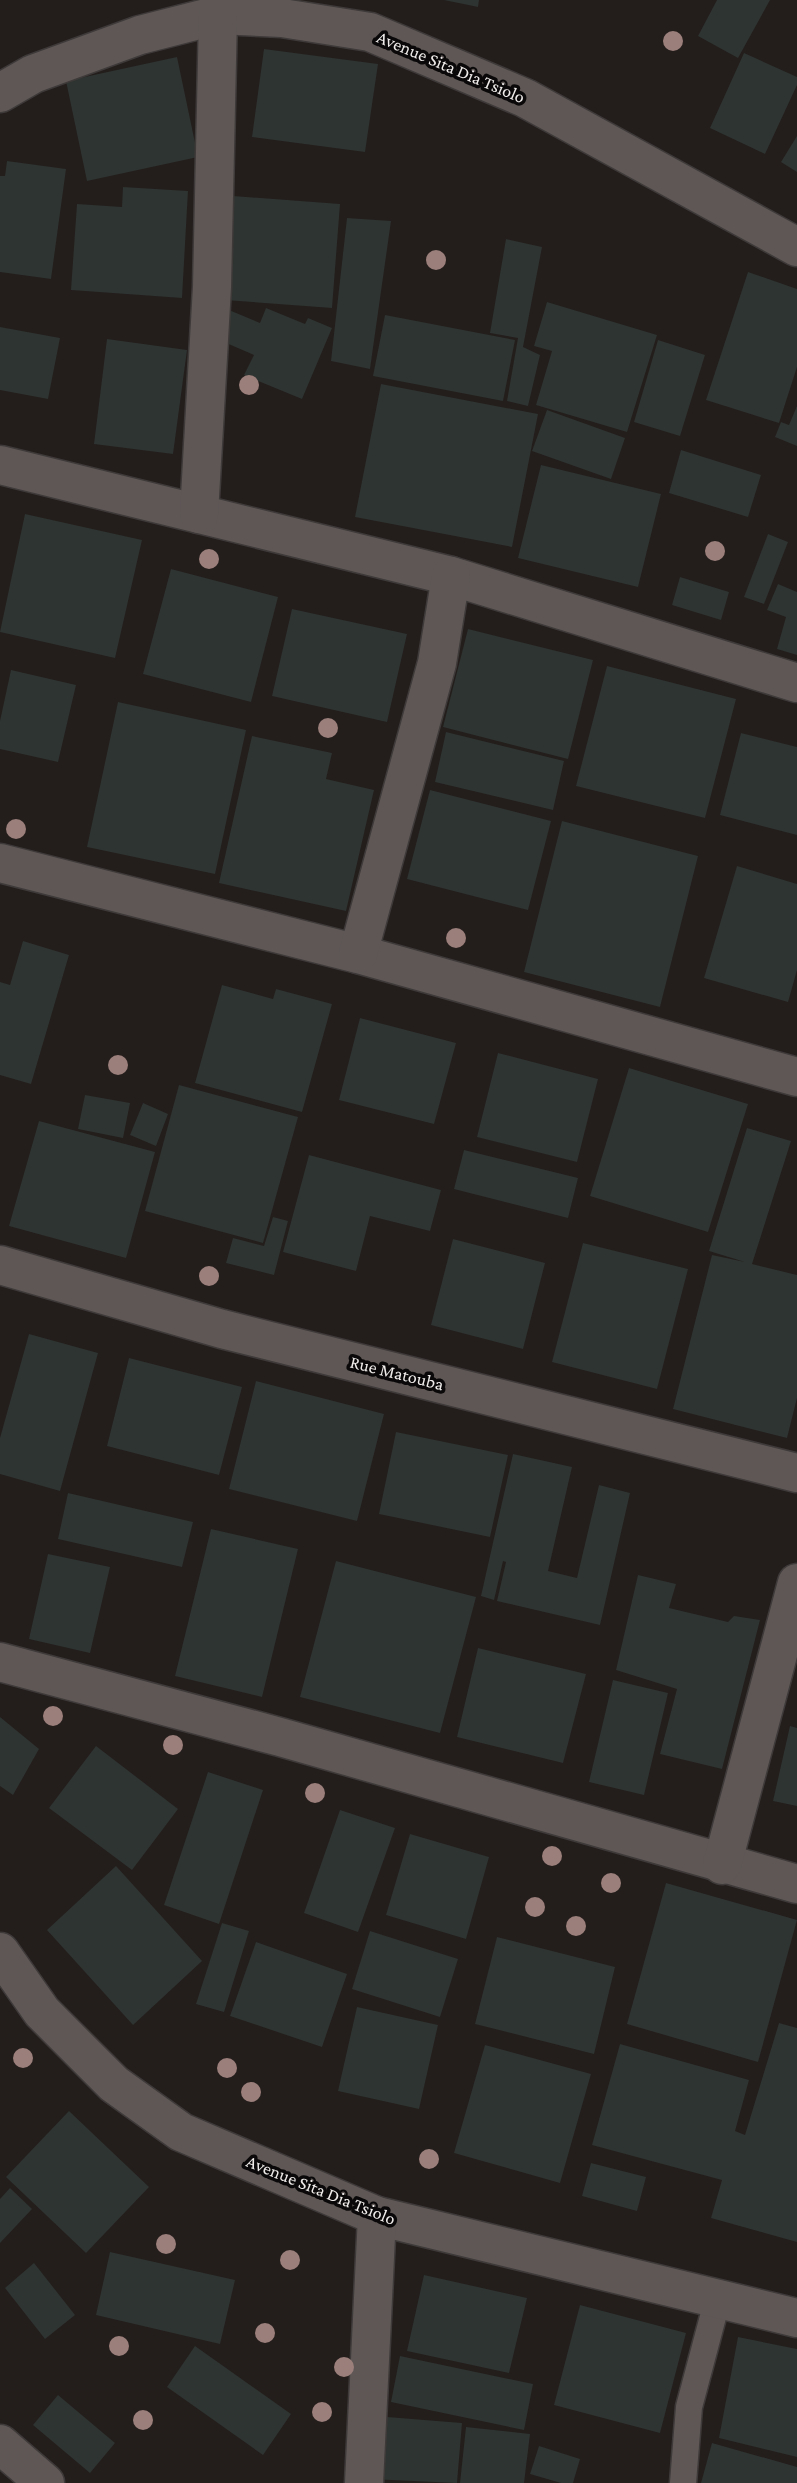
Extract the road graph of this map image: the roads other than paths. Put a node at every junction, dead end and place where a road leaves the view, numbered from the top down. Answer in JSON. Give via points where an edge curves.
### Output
{"nodes":[{"id":1,"x":218,"y":15,"type":"junction"},
{"id":2,"x":0,"y":93,"type":"edge"},
{"id":3,"x":797,"y":247,"type":"edge"},
{"id":4,"x":0,"y":465,"type":"edge"},
{"id":5,"x":200,"y":514,"type":"junction"},
{"id":6,"x":451,"y":576,"type":"junction"},
{"id":7,"x":797,"y":683,"type":"edge"},
{"id":8,"x":0,"y":863,"type":"edge"},
{"id":9,"x":358,"y":954,"type":"junction"},
{"id":10,"x":797,"y":1077,"type":"edge"},
{"id":11,"x":0,"y":1265,"type":"edge"},
{"id":12,"x":797,"y":1473,"type":"edge"},
{"id":13,"x":797,"y":1583,"type":"edge"},
{"id":14,"x":0,"y":1662,"type":"edge"},
{"id":15,"x":722,"y":1865,"type":"junction"},
{"id":16,"x":797,"y":1884,"type":"edge"},
{"id":17,"x":0,"y":1952,"type":"edge"},
{"id":18,"x":377,"y":2216,"type":"junction"},
{"id":19,"x":718,"y":2298,"type":"junction"},
{"id":20,"x":797,"y":2318,"type":"edge"},
{"id":21,"x":0,"y":2444,"type":"edge"},
{"id":22,"x":45,"y":2483,"type":"edge"},
{"id":23,"x":364,"y":2483,"type":"edge"},
{"id":24,"x":683,"y":2483,"type":"edge"}],
"edges":[{"from":1,"to":2,"type":"street","name":"Avenue Sita Dia Tsiolo","via":[[140,35],[33,74]]},
{"from":1,"to":3,"type":"street","name":"Avenue Sita Dia Tsiolo","via":[[282,18],[370,32],[524,97]]},
{"from":1,"to":5,"type":"street","via":[[212,287]]},
{"from":4,"to":5,"type":"street"},
{"from":5,"to":6,"type":"street"},
{"from":6,"to":7,"type":"street"},
{"from":6,"to":9,"type":"street","via":[[437,663]]},
{"from":8,"to":9,"type":"street"},
{"from":9,"to":10,"type":"street"},
{"from":11,"to":12,"type":"street","name":"Rue Matouba","via":[[222,1329]]},
{"from":13,"to":15,"type":"street"},
{"from":14,"to":15,"type":"street","via":[[280,1737]]},
{"from":15,"to":16,"type":"street"},
{"from":17,"to":18,"type":"street","name":"Avenue Sita Dia Tsiolo","via":[[42,2012],[114,2084],[181,2132]]},
{"from":18,"to":19,"type":"street","name":"Avenue Sita Dia Tsiolo"},
{"from":18,"to":23,"type":"street"},
{"from":19,"to":20,"type":"street","name":"Avenue Sita Dia Tsiolo"},
{"from":19,"to":24,"type":"lane","via":[[689,2407]]},
{"from":21,"to":22,"type":"street"}]}
